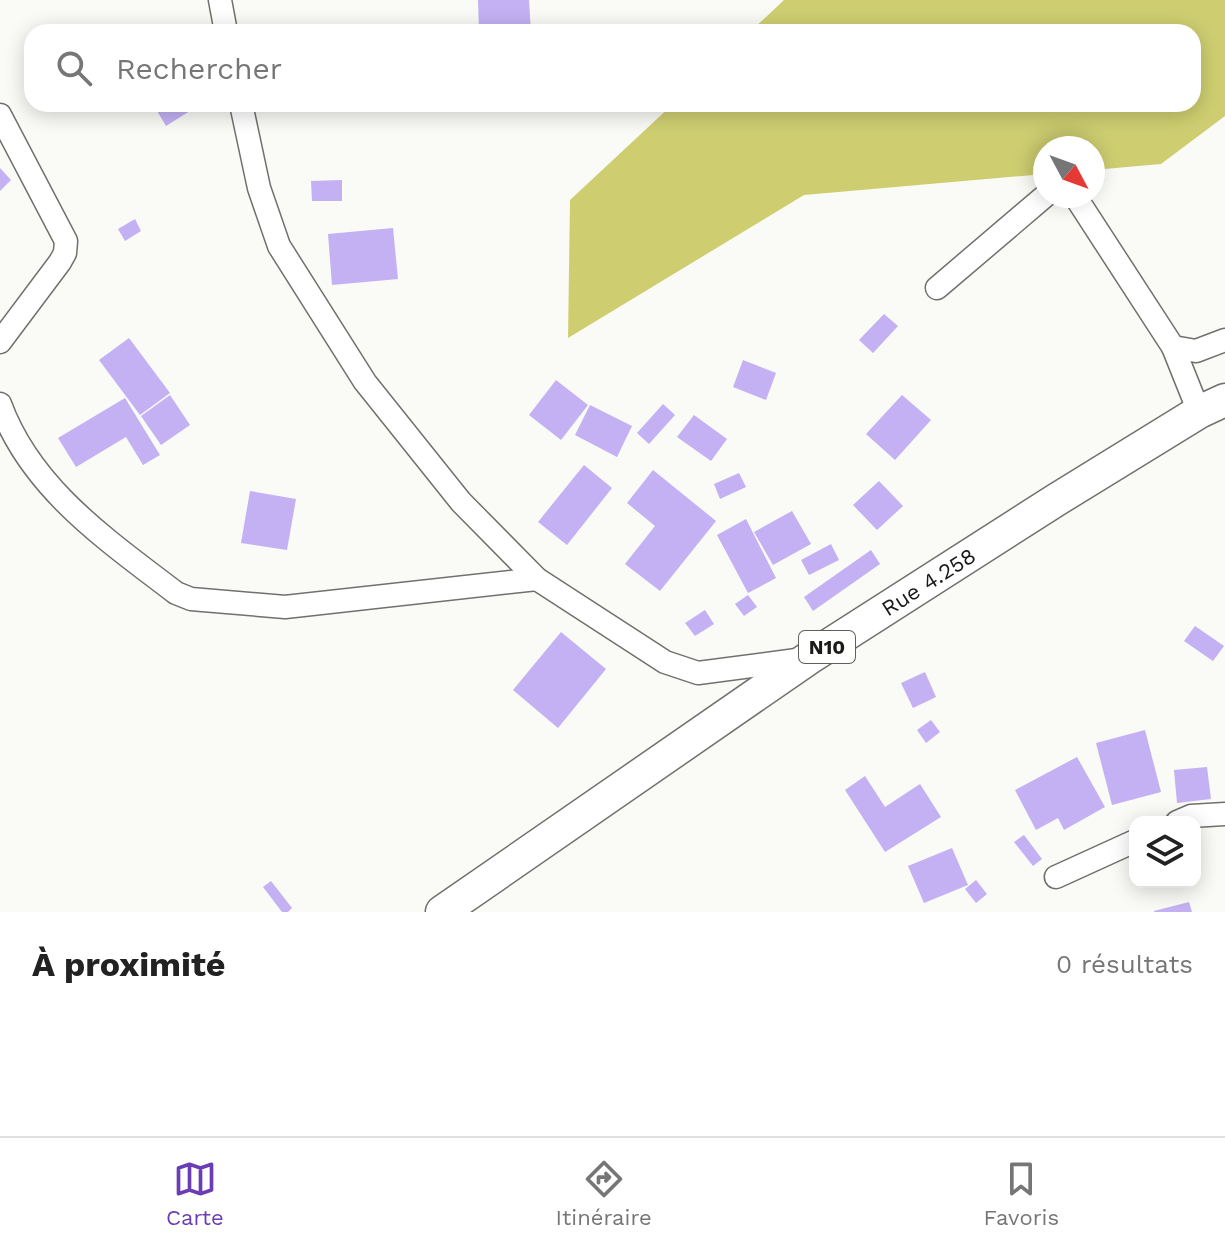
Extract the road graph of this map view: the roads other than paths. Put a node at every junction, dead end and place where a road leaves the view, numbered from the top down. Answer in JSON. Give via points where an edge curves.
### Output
{"nodes":[{"id":1,"x":220,"y":0,"type":"edge"},
{"id":2,"x":224,"y":24,"type":"edge"},
{"id":3,"x":243,"y":112,"type":"edge"},
{"id":4,"x":0,"y":115,"type":"edge"},
{"id":5,"x":1033,"y":206,"type":"edge"},
{"id":6,"x":1083,"y":208,"type":"edge"},
{"id":7,"x":937,"y":288,"type":"dead end"},
{"id":8,"x":1225,"y":340,"type":"edge"},
{"id":9,"x":0,"y":342,"type":"edge"},
{"id":10,"x":1173,"y":347,"type":"junction"},
{"id":11,"x":0,"y":404,"type":"edge"},
{"id":12,"x":1212,"y":406,"type":"edge"},
{"id":13,"x":537,"y":579,"type":"junction"},
{"id":14,"x":809,"y":658,"type":"junction"},
{"id":15,"x":1225,"y":814,"type":"edge"},
{"id":16,"x":1191,"y":816,"type":"edge"},
{"id":17,"x":1129,"y":844,"type":"edge"},
{"id":18,"x":1056,"y":877,"type":"dead end"},
{"id":19,"x":442,"y":912,"type":"edge"}],
"edges":[{"from":1,"to":2,"type":"street"},
{"from":3,"to":13,"type":"street","via":[[259,188],[279,246],[365,382],[461,502]]},
{"from":4,"to":9,"type":"street","via":[[66,241],[65,253]]},
{"from":5,"to":7,"type":"street"},
{"from":6,"to":10,"type":"street"},
{"from":8,"to":10,"type":"street","via":[[1196,351]]},
{"from":10,"to":12,"type":"street"},
{"from":11,"to":13,"type":"street","via":[[10,432],[79,518],[191,599],[285,607]]},
{"from":12,"to":14,"type":"highway","name":"Rue 4.258","number":"N10"},
{"from":13,"to":14,"type":"street","via":[[665,662],[698,673]]},
{"from":14,"to":19,"type":"highway","name":"Rue 4.258","number":"N10"},
{"from":15,"to":16,"type":"street"},
{"from":17,"to":18,"type":"street"}]}
